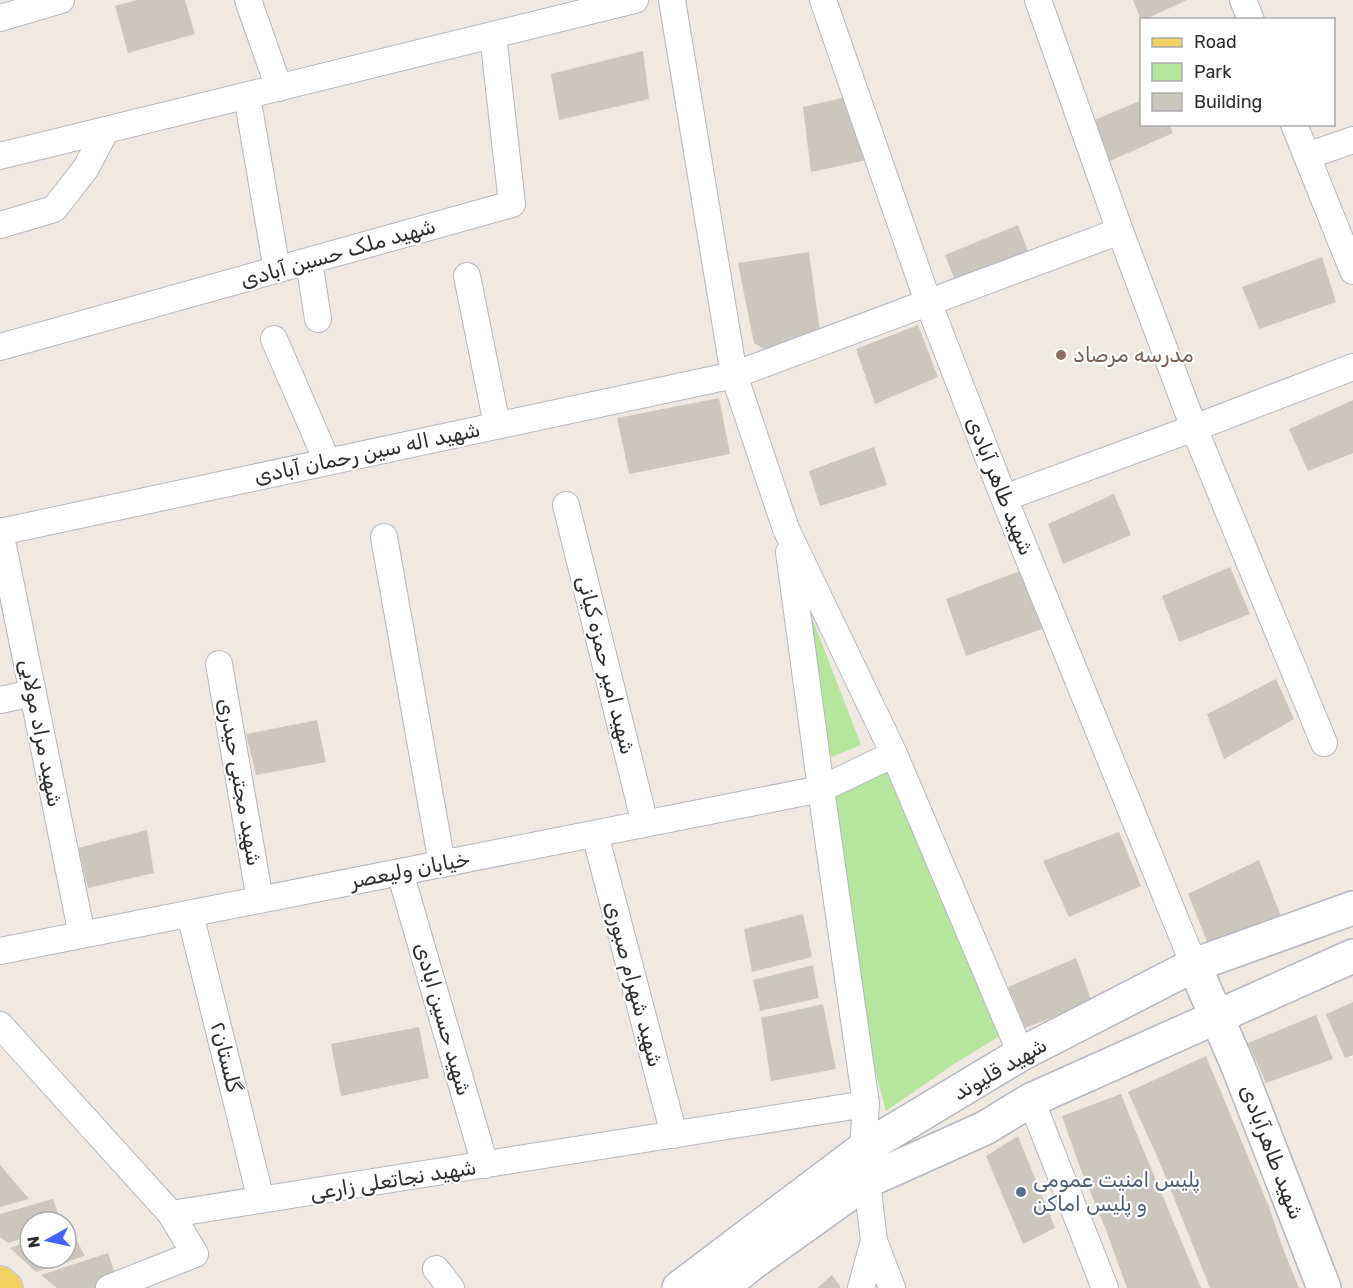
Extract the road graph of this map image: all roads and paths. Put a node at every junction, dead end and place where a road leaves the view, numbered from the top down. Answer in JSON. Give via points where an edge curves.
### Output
{"nodes":[{"id":1,"x":61,"y":0,"type":"edge"},
{"id":2,"x":248,"y":0,"type":"edge"},
{"id":3,"x":635,"y":0,"type":"edge"},
{"id":4,"x":672,"y":0,"type":"edge"},
{"id":5,"x":823,"y":0,"type":"edge"},
{"id":6,"x":1038,"y":0,"type":"edge"},
{"id":7,"x":1243,"y":0,"type":"edge"},
{"id":8,"x":0,"y":18,"type":"edge"},
{"id":9,"x":1250,"y":18,"type":"edge"},
{"id":10,"x":493,"y":35,"type":"junction"},
{"id":11,"x":279,"y":88,"type":"junction"},
{"id":12,"x":247,"y":96,"type":"junction"},
{"id":13,"x":1295,"y":126,"type":"edge"},
{"id":14,"x":106,"y":130,"type":"junction"},
{"id":15,"x":1353,"y":140,"type":"edge"},
{"id":16,"x":0,"y":156,"type":"edge"},
{"id":17,"x":1307,"y":156,"type":"junction"},
{"id":18,"x":0,"y":225,"type":"edge"},
{"id":19,"x":1120,"y":231,"type":"junction"},
{"id":20,"x":309,"y":261,"type":"junction"},
{"id":21,"x":277,"y":270,"type":"junction"},
{"id":22,"x":1353,"y":271,"type":"edge"},
{"id":23,"x":467,"y":276,"type":"dead end"},
{"id":24,"x":928,"y":302,"type":"junction"},
{"id":25,"x":318,"y":320,"type":"dead end"},
{"id":26,"x":274,"y":339,"type":"dead end"},
{"id":27,"x":0,"y":347,"type":"edge"},
{"id":28,"x":1353,"y":367,"type":"edge"},
{"id":29,"x":734,"y":375,"type":"junction"},
{"id":30,"x":497,"y":424,"type":"junction"},
{"id":31,"x":1194,"y":428,"type":"junction"},
{"id":32,"x":327,"y":461,"type":"junction"},
{"id":33,"x":1004,"y":498,"type":"junction"},
{"id":34,"x":566,"y":505,"type":"dead end"},
{"id":35,"x":786,"y":529,"type":"junction"},
{"id":36,"x":0,"y":531,"type":"edge"},
{"id":37,"x":384,"y":537,"type":"dead end"},
{"id":38,"x":219,"y":664,"type":"dead end"},
{"id":39,"x":33,"y":693,"type":"junction"},
{"id":40,"x":0,"y":700,"type":"edge"},
{"id":41,"x":1324,"y":743,"type":"dead end"},
{"id":42,"x":894,"y":754,"type":"junction"},
{"id":43,"x":821,"y":789,"type":"junction"},
{"id":44,"x":645,"y":824,"type":"junction"},
{"id":45,"x":595,"y":834,"type":"junction"},
{"id":46,"x":442,"y":864,"type":"junction"},
{"id":47,"x":400,"y":872,"type":"junction"},
{"id":48,"x":260,"y":900,"type":"junction"},
{"id":49,"x":1353,"y":908,"type":"edge"},
{"id":50,"x":190,"y":914,"type":"junction"},
{"id":51,"x":82,"y":935,"type":"junction"},
{"id":52,"x":0,"y":951,"type":"edge"},
{"id":53,"x":1353,"y":956,"type":"edge"},
{"id":54,"x":1194,"y":965,"type":"junction"},
{"id":55,"x":1216,"y":1017,"type":"junction"},
{"id":56,"x":0,"y":1025,"type":"edge"},
{"id":57,"x":1021,"y":1054,"type":"junction"},
{"id":58,"x":1031,"y":1100,"type":"junction"},
{"id":59,"x":866,"y":1104,"type":"junction"},
{"id":60,"x":674,"y":1135,"type":"junction"},
{"id":61,"x":485,"y":1165,"type":"junction"},
{"id":62,"x":865,"y":1165,"type":"junction"},
{"id":63,"x":261,"y":1200,"type":"junction"},
{"id":64,"x":171,"y":1215,"type":"junction"},
{"id":65,"x":874,"y":1241,"type":"junction"},
{"id":66,"x":0,"y":1283,"type":"edge"},
{"id":67,"x":6,"y":1288,"type":"edge"},
{"id":68,"x":109,"y":1288,"type":"edge"},
{"id":69,"x":679,"y":1288,"type":"edge"},
{"id":70,"x":722,"y":1288,"type":"edge"},
{"id":71,"x":861,"y":1288,"type":"edge"},
{"id":72,"x":892,"y":1288,"type":"edge"},
{"id":73,"x":1106,"y":1288,"type":"edge"},
{"id":74,"x":1324,"y":1288,"type":"edge"}],
"edges":[{"from":1,"to":8,"type":"street"},
{"from":2,"to":11,"type":"street"},
{"from":3,"to":10,"type":"street"},
{"from":4,"to":29,"type":"street"},
{"from":5,"to":24,"type":"street","name":"شهید طاهر آبادی"},
{"from":6,"to":19,"type":"street"},
{"from":7,"to":9,"type":"street"},
{"from":10,"to":11,"type":"street"},
{"from":10,"to":20,"type":"street","name":"شهید ملک حسین آبادی","via":[[512,204]]},
{"from":11,"to":12,"type":"street"},
{"from":12,"to":14,"type":"street"},
{"from":12,"to":21,"type":"street"},
{"from":13,"to":17,"type":"street"},
{"from":14,"to":16,"type":"street"},
{"from":14,"to":18,"type":"street","via":[[86,168],[54,208]]},
{"from":15,"to":17,"type":"street"},
{"from":17,"to":22,"type":"street"},
{"from":19,"to":24,"type":"street","name":"شهید اله سین رحمان آبادی"},
{"from":19,"to":31,"type":"street"},
{"from":20,"to":21,"type":"street","name":"شهید ملک حسین آبادی"},
{"from":20,"to":25,"type":"street"},
{"from":21,"to":27,"type":"street","name":"شهید ملک حسین آبادی"},
{"from":23,"to":30,"type":"street"},
{"from":24,"to":29,"type":"street","name":"شهید اله سین رحمان آبادی"},
{"from":24,"to":33,"type":"street","name":"شهید طاهر آبادی"},
{"from":26,"to":32,"type":"street"},
{"from":28,"to":31,"type":"street"},
{"from":29,"to":30,"type":"street","name":"شهید اله سین رحمان آبادی"},
{"from":29,"to":35,"type":"street"},
{"from":30,"to":32,"type":"street","name":"شهید اله سین رحمان آبادی"},
{"from":31,"to":33,"type":"street"},
{"from":31,"to":41,"type":"street"},
{"from":32,"to":36,"type":"street","name":"شهید اله سین رحمان آبادی"},
{"from":33,"to":54,"type":"street","name":"شهید طاهر آبادی"},
{"from":34,"to":44,"type":"street","name":"شهید امیر حمزه کیانی"},
{"from":35,"to":42,"type":"street"},
{"from":35,"to":43,"type":"street"},
{"from":36,"to":39,"type":"street","name":"شهید مراد مولایی"},
{"from":37,"to":46,"type":"street"},
{"from":38,"to":48,"type":"street","name":"شهید مجتبی حیدری"},
{"from":39,"to":40,"type":"street"},
{"from":39,"to":51,"type":"street","name":"شهید مراد مولایی"},
{"from":42,"to":43,"type":"street","name":"خیابان ولیعصر"},
{"from":42,"to":57,"type":"street"},
{"from":43,"to":44,"type":"street","name":"خیابان ولیعصر"},
{"from":43,"to":59,"type":"street"},
{"from":44,"to":45,"type":"street","name":"خیابان ولیعصر"},
{"from":45,"to":46,"type":"street","name":"خیابان ولیعصر"},
{"from":45,"to":60,"type":"street","name":"شهید شهرام صبوری"},
{"from":46,"to":47,"type":"street","name":"خیابان ولیعصر"},
{"from":47,"to":48,"type":"street","name":"خیابان ولیعصر"},
{"from":47,"to":61,"type":"street","name":"شهید حسین ابادی"},
{"from":48,"to":50,"type":"street","name":"خیابان ولیعصر"},
{"from":49,"to":54,"type":"main road","name":"شهید قلیوند"},
{"from":50,"to":51,"type":"street","name":"خیابان ولیعصر"},
{"from":50,"to":63,"type":"street","name":"گلستان۲"},
{"from":51,"to":52,"type":"street","name":"خیابان ولیعصر"},
{"from":53,"to":55,"type":"main road","name":"شهید قلیوند"},
{"from":54,"to":55,"type":"main road","name":"شهید طاهرآبادی"},
{"from":54,"to":57,"type":"main road","name":"شهید قلیوند"},
{"from":55,"to":58,"type":"main road","name":"شهید قلیوند"},
{"from":55,"to":74,"type":"main road","name":"شهید طاهرآبادی"},
{"from":56,"to":64,"type":"street"},
{"from":57,"to":58,"type":"main road"},
{"from":57,"to":62,"type":"main road","name":"شهید قلیوند"},
{"from":58,"to":62,"type":"main road","name":"شهید قلیوند","via":[[985,1128]]},
{"from":58,"to":73,"type":"street"},
{"from":59,"to":60,"type":"street","name":"شهید نجاتعلی زارعی"},
{"from":59,"to":62,"type":"street"},
{"from":60,"to":61,"type":"street","name":"شهید نجاتعلی زارعی"},
{"from":61,"to":63,"type":"street","name":"شهید نجاتعلی زارعی"},
{"from":62,"to":65,"type":"street"},
{"from":62,"to":69,"type":"main road","name":"شهید قلیوند"},
{"from":62,"to":70,"type":"main road","name":"شهید قلیوند"},
{"from":63,"to":64,"type":"street","name":"شهید نجاتعلی زارعی"},
{"from":64,"to":68,"type":"street","via":[[195,1254]]},
{"from":65,"to":71,"type":"street"},
{"from":65,"to":72,"type":"street"},
{"from":66,"to":67,"type":"main road"}]}
